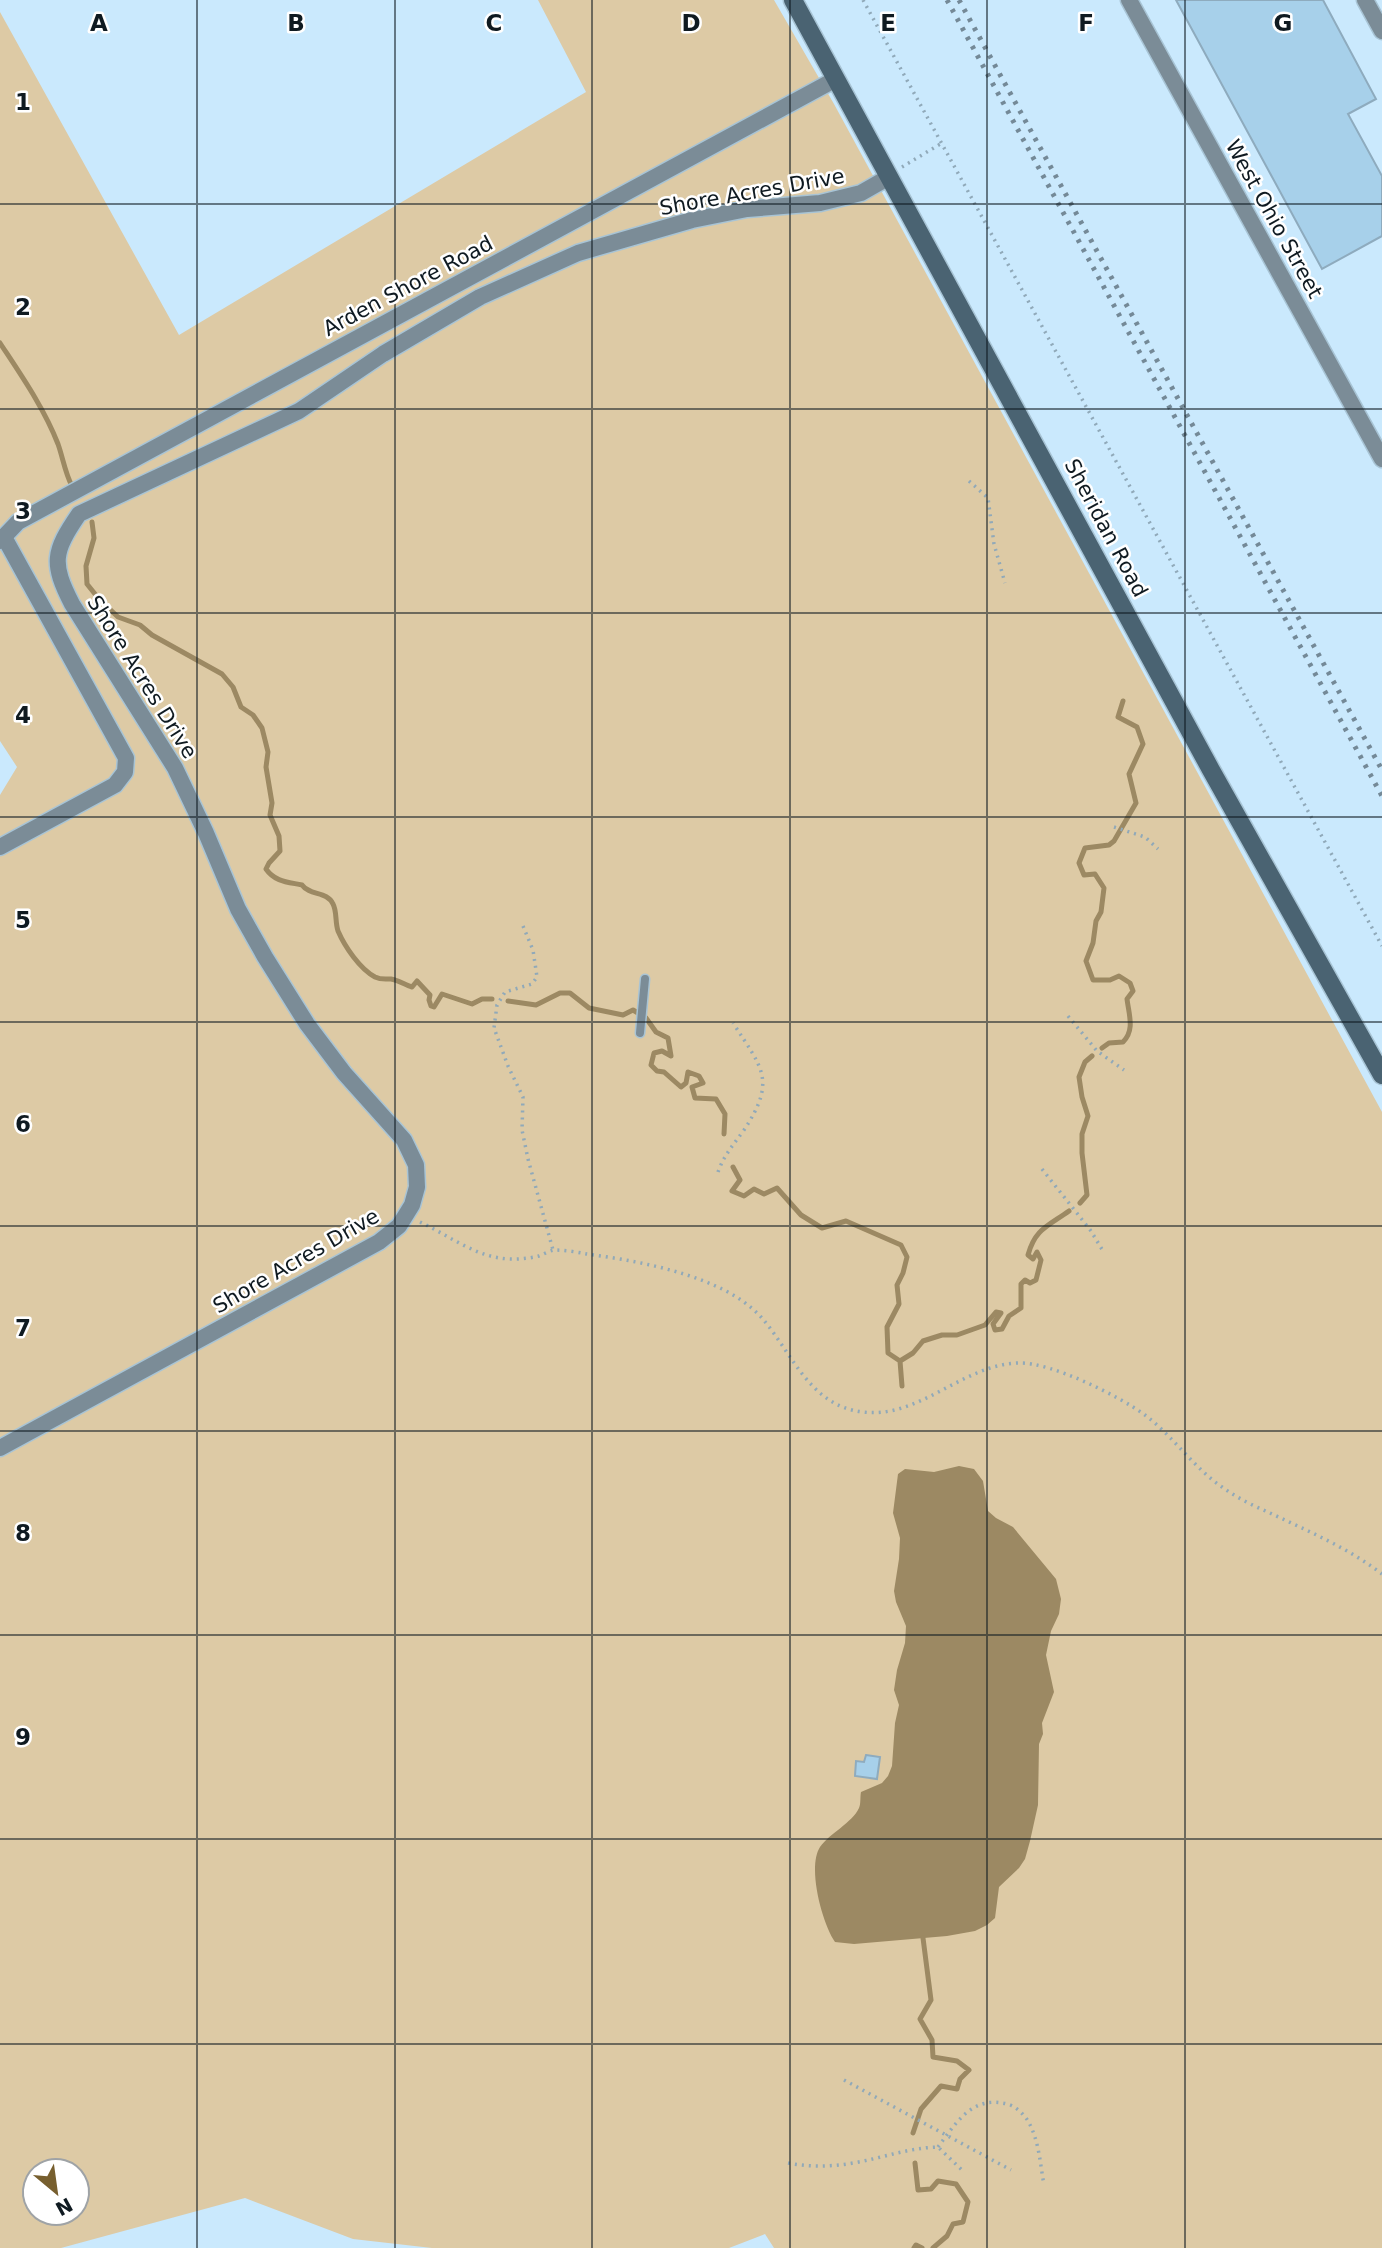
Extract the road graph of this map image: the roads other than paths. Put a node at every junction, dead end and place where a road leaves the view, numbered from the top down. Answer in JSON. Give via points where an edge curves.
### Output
{"nodes":[{"id":1,"x":793,"y":0,"type":"edge"},
{"id":2,"x":1129,"y":0,"type":"edge"},
{"id":3,"x":1365,"y":0,"type":"edge"},
{"id":4,"x":1382,"y":32,"type":"edge"},
{"id":5,"x":835,"y":79,"type":"junction"},
{"id":6,"x":890,"y":177,"type":"junction"},
{"id":7,"x":1382,"y":459,"type":"edge"},
{"id":8,"x":2,"y":539,"type":"edge"},
{"id":9,"x":0,"y":847,"type":"edge"},
{"id":10,"x":645,"y":979,"type":"dead end"},
{"id":11,"x":640,"y":1033,"type":"dead end"},
{"id":12,"x":1382,"y":1075,"type":"edge"},
{"id":13,"x":0,"y":1448,"type":"edge"}],
"edges":[{"from":1,"to":5,"type":"main road","name":"Sheridan Road"},
{"from":2,"to":7,"type":"street","name":"West Ohio Street"},
{"from":3,"to":4,"type":"street"},
{"from":5,"to":6,"type":"main road","name":"Sheridan Road"},
{"from":5,"to":8,"type":"street","name":"Arden Shore Road","via":[[18,522]]},
{"from":6,"to":12,"type":"main road","name":"Sheridan Road"},
{"from":6,"to":13,"type":"street","name":"Shore Acres Drive","via":[[861,193],[820,203],[747,209],[692,220],[578,253],[527,275],[383,354],[299,411],[79,514],[60,541],[57,566],[62,586],[175,768],[238,909],[307,1024],[404,1140],[416,1166],[417,1187],[399,1226],[379,1242]]},
{"from":8,"to":9,"type":"street","name":"Arden Shore Road","via":[[126,758],[125,772],[115,785]]},
{"from":10,"to":11,"type":"lane"}]}
